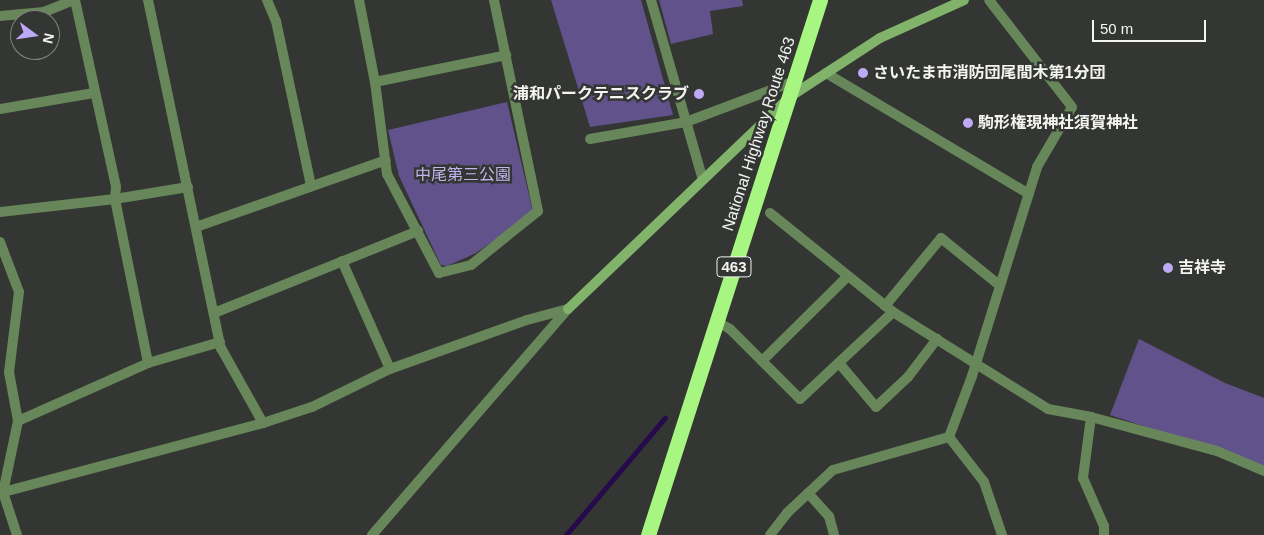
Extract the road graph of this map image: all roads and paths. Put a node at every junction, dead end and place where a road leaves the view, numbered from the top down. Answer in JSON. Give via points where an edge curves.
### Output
{"nodes":[{"id":1,"x":74,"y":0,"type":"edge"},
{"id":2,"x":148,"y":0,"type":"edge"},
{"id":3,"x":267,"y":0,"type":"edge"},
{"id":4,"x":359,"y":0,"type":"edge"},
{"id":5,"x":494,"y":0,"type":"edge"},
{"id":6,"x":651,"y":0,"type":"edge"},
{"id":7,"x":820,"y":0,"type":"edge"},
{"id":8,"x":964,"y":0,"type":"edge"},
{"id":9,"x":989,"y":0,"type":"edge"},
{"id":10,"x":0,"y":16,"type":"edge"},
{"id":11,"x":506,"y":54,"type":"junction"},
{"id":12,"x":826,"y":73,"type":"junction"},
{"id":13,"x":795,"y":81,"type":"junction"},
{"id":14,"x":375,"y":82,"type":"junction"},
{"id":15,"x":94,"y":94,"type":"junction"},
{"id":16,"x":790,"y":96,"type":"junction"},
{"id":17,"x":0,"y":109,"type":"edge"},
{"id":18,"x":686,"y":122,"type":"junction"},
{"id":19,"x":590,"y":139,"type":"dead end"},
{"id":20,"x":386,"y":160,"type":"junction"},
{"id":21,"x":703,"y":180,"type":"junction"},
{"id":22,"x":188,"y":186,"type":"junction"},
{"id":23,"x":311,"y":186,"type":"junction"},
{"id":24,"x":1029,"y":194,"type":"junction"},
{"id":25,"x":115,"y":199,"type":"junction"},
{"id":26,"x":764,"y":208,"type":"junction"},
{"id":27,"x":0,"y":212,"type":"edge"},
{"id":28,"x":196,"y":227,"type":"junction"},
{"id":29,"x":418,"y":231,"type":"junction"},
{"id":30,"x":0,"y":242,"type":"edge"},
{"id":31,"x":342,"y":262,"type":"junction"},
{"id":32,"x":847,"y":277,"type":"junction"},
{"id":33,"x":1000,"y":285,"type":"junction"},
{"id":34,"x":568,"y":309,"type":"junction"},
{"id":35,"x":889,"y":309,"type":"junction"},
{"id":36,"x":214,"y":313,"type":"junction"},
{"id":37,"x":716,"y":321,"type":"junction"},
{"id":38,"x":937,"y":339,"type":"junction"},
{"id":39,"x":220,"y":342,"type":"junction"},
{"id":40,"x":762,"y":361,"type":"junction"},
{"id":41,"x":148,"y":363,"type":"junction"},
{"id":42,"x":840,"y":363,"type":"junction"},
{"id":43,"x":976,"y":363,"type":"junction"},
{"id":44,"x":390,"y":369,"type":"junction"},
{"id":45,"x":5,"y":377,"type":"edge"},
{"id":46,"x":1091,"y":417,"type":"junction"},
{"id":47,"x":18,"y":420,"type":"junction"},
{"id":48,"x":263,"y":423,"type":"junction"},
{"id":49,"x":949,"y":437,"type":"junction"},
{"id":50,"x":1264,"y":471,"type":"edge"},
{"id":51,"x":2,"y":493,"type":"edge"},
{"id":52,"x":808,"y":493,"type":"junction"},
{"id":53,"x":17,"y":535,"type":"edge"},
{"id":54,"x":372,"y":535,"type":"edge"},
{"id":55,"x":648,"y":535,"type":"edge"},
{"id":56,"x":770,"y":535,"type":"edge"},
{"id":57,"x":834,"y":535,"type":"edge"},
{"id":58,"x":1002,"y":535,"type":"edge"},
{"id":59,"x":1104,"y":535,"type":"edge"}],
"edges":[{"from":1,"to":10,"type":"street","via":[[44,12]]},
{"from":1,"to":15,"type":"street"},
{"from":2,"to":22,"type":"street"},
{"from":3,"to":23,"type":"street","via":[[276,21]]},
{"from":4,"to":14,"type":"street"},
{"from":5,"to":11,"type":"street"},
{"from":6,"to":18,"type":"street"},
{"from":7,"to":13,"type":"highway","name":"National Highway Route 463","number":"463"},
{"from":8,"to":12,"type":"street","via":[[880,38]]},
{"from":9,"to":24,"type":"street","via":[[1072,108],[1037,167]]},
{"from":11,"to":14,"type":"street"},
{"from":11,"to":29,"type":"street","via":[[538,211],[471,265],[439,273]]},
{"from":12,"to":16,"type":"street"},
{"from":12,"to":24,"type":"street"},
{"from":13,"to":16,"type":"highway","name":"National Highway Route 463","number":"463"},
{"from":13,"to":18,"type":"street"},
{"from":14,"to":20,"type":"street"},
{"from":15,"to":17,"type":"street"},
{"from":15,"to":25,"type":"street","via":[[116,187]]},
{"from":16,"to":21,"type":"street"},
{"from":16,"to":26,"type":"highway","name":"National Highway Route 463","number":"463"},
{"from":18,"to":19,"type":"street"},
{"from":18,"to":21,"type":"street"},
{"from":20,"to":23,"type":"street"},
{"from":20,"to":29,"type":"street","via":[[387,174]]},
{"from":21,"to":34,"type":"street"},
{"from":22,"to":25,"type":"street"},
{"from":22,"to":28,"type":"street"},
{"from":23,"to":28,"type":"street"},
{"from":24,"to":33,"type":"street"},
{"from":25,"to":27,"type":"street"},
{"from":25,"to":41,"type":"street"},
{"from":26,"to":32,"type":"street"},
{"from":26,"to":37,"type":"highway","name":"National Highway Route 463","number":"463"},
{"from":28,"to":36,"type":"street"},
{"from":29,"to":31,"type":"street"},
{"from":30,"to":45,"type":"street","via":[[19,292]]},
{"from":31,"to":36,"type":"street"},
{"from":31,"to":44,"type":"street"},
{"from":32,"to":35,"type":"street"},
{"from":32,"to":40,"type":"street"},
{"from":33,"to":35,"type":"street","via":[[942,238]]},
{"from":33,"to":43,"type":"street"},
{"from":34,"to":44,"type":"street","via":[[527,320]]},
{"from":34,"to":54,"type":"street"},
{"from":35,"to":38,"type":"street"},
{"from":35,"to":42,"type":"street"},
{"from":36,"to":39,"type":"street"},
{"from":37,"to":40,"type":"street","via":[[730,329]]},
{"from":37,"to":55,"type":"highway","name":"National Highway Route 463","number":"463"},
{"from":38,"to":42,"type":"street","via":[[908,377],[876,406]]},
{"from":38,"to":43,"type":"street"},
{"from":39,"to":41,"type":"street"},
{"from":39,"to":48,"type":"street"},
{"from":40,"to":42,"type":"street","via":[[800,400]]},
{"from":41,"to":47,"type":"street"},
{"from":43,"to":46,"type":"street","via":[[1048,409]]},
{"from":43,"to":49,"type":"street"},
{"from":44,"to":48,"type":"street","via":[[312,407]]},
{"from":45,"to":47,"type":"street"},
{"from":46,"to":50,"type":"street","via":[[1217,451]]},
{"from":46,"to":59,"type":"street","via":[[1083,478],[1104,526]]},
{"from":47,"to":51,"type":"street"},
{"from":48,"to":51,"type":"street"},
{"from":49,"to":52,"type":"street","via":[[833,470]]},
{"from":49,"to":58,"type":"street","via":[[984,482]]},
{"from":51,"to":53,"type":"street"},
{"from":52,"to":56,"type":"street"},
{"from":52,"to":57,"type":"street","via":[[830,516]]}]}
